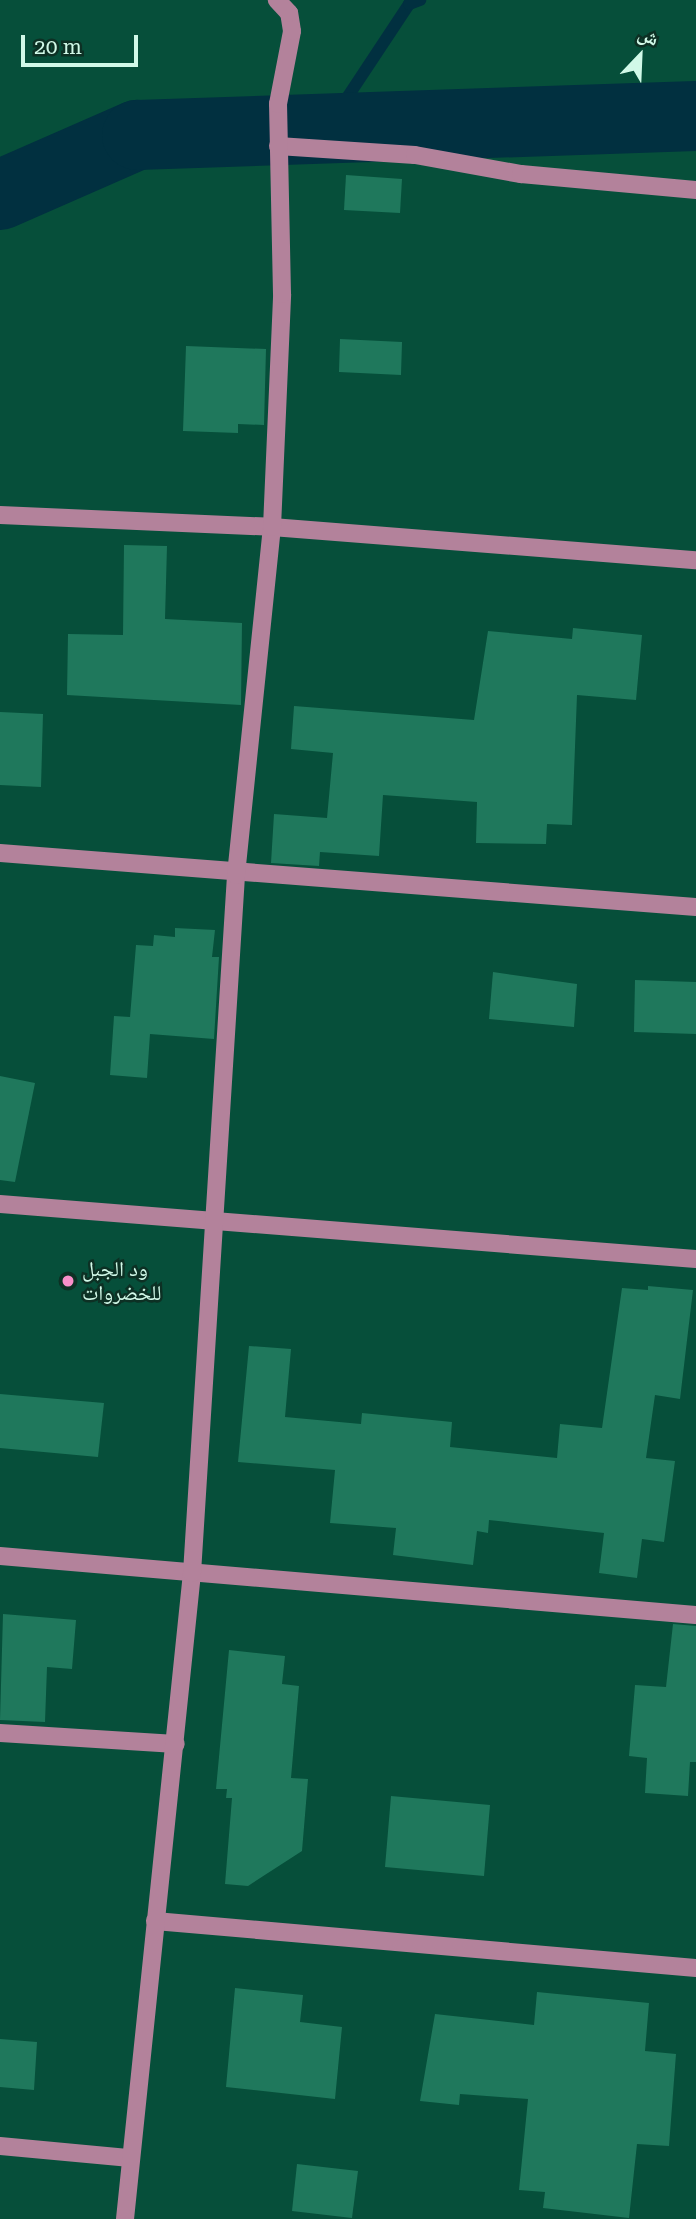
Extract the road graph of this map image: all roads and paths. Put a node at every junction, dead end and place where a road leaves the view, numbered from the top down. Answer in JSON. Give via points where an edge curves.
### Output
{"nodes":[{"id":1,"x":277,"y":0,"type":"edge"},
{"id":2,"x":278,"y":146,"type":"junction"},
{"id":3,"x":696,"y":190,"type":"edge"},
{"id":4,"x":0,"y":515,"type":"edge"},
{"id":5,"x":272,"y":527,"type":"junction"},
{"id":6,"x":696,"y":560,"type":"edge"},
{"id":7,"x":0,"y":853,"type":"edge"},
{"id":8,"x":236,"y":875,"type":"junction"},
{"id":9,"x":696,"y":907,"type":"edge"},
{"id":10,"x":0,"y":1204,"type":"edge"},
{"id":11,"x":213,"y":1222,"type":"junction"},
{"id":12,"x":696,"y":1259,"type":"edge"},
{"id":13,"x":0,"y":1556,"type":"edge"},
{"id":14,"x":192,"y":1573,"type":"junction"},
{"id":15,"x":696,"y":1615,"type":"edge"},
{"id":16,"x":0,"y":1733,"type":"edge"},
{"id":17,"x":176,"y":1744,"type":"junction"},
{"id":18,"x":155,"y":1921,"type":"junction"},
{"id":19,"x":696,"y":1968,"type":"edge"},
{"id":20,"x":0,"y":2146,"type":"edge"},
{"id":21,"x":130,"y":2158,"type":"junction"},
{"id":22,"x":125,"y":2219,"type":"edge"}],
"edges":[{"from":1,"to":2,"type":"street","via":[[289,13],[292,31],[278,104]]},
{"from":2,"to":3,"type":"street","via":[[470,161],[521,174]]},
{"from":2,"to":5,"type":"street","via":[[282,294]]},
{"from":4,"to":5,"type":"street"},
{"from":5,"to":6,"type":"street"},
{"from":5,"to":8,"type":"street"},
{"from":7,"to":8,"type":"street"},
{"from":8,"to":9,"type":"street"},
{"from":8,"to":11,"type":"street"},
{"from":10,"to":11,"type":"street"},
{"from":11,"to":12,"type":"street"},
{"from":11,"to":14,"type":"street"},
{"from":13,"to":14,"type":"street"},
{"from":14,"to":15,"type":"street"},
{"from":14,"to":17,"type":"street"},
{"from":16,"to":17,"type":"street"},
{"from":17,"to":18,"type":"street"},
{"from":18,"to":19,"type":"street"},
{"from":18,"to":21,"type":"street"},
{"from":20,"to":21,"type":"street"},
{"from":21,"to":22,"type":"street"}]}
